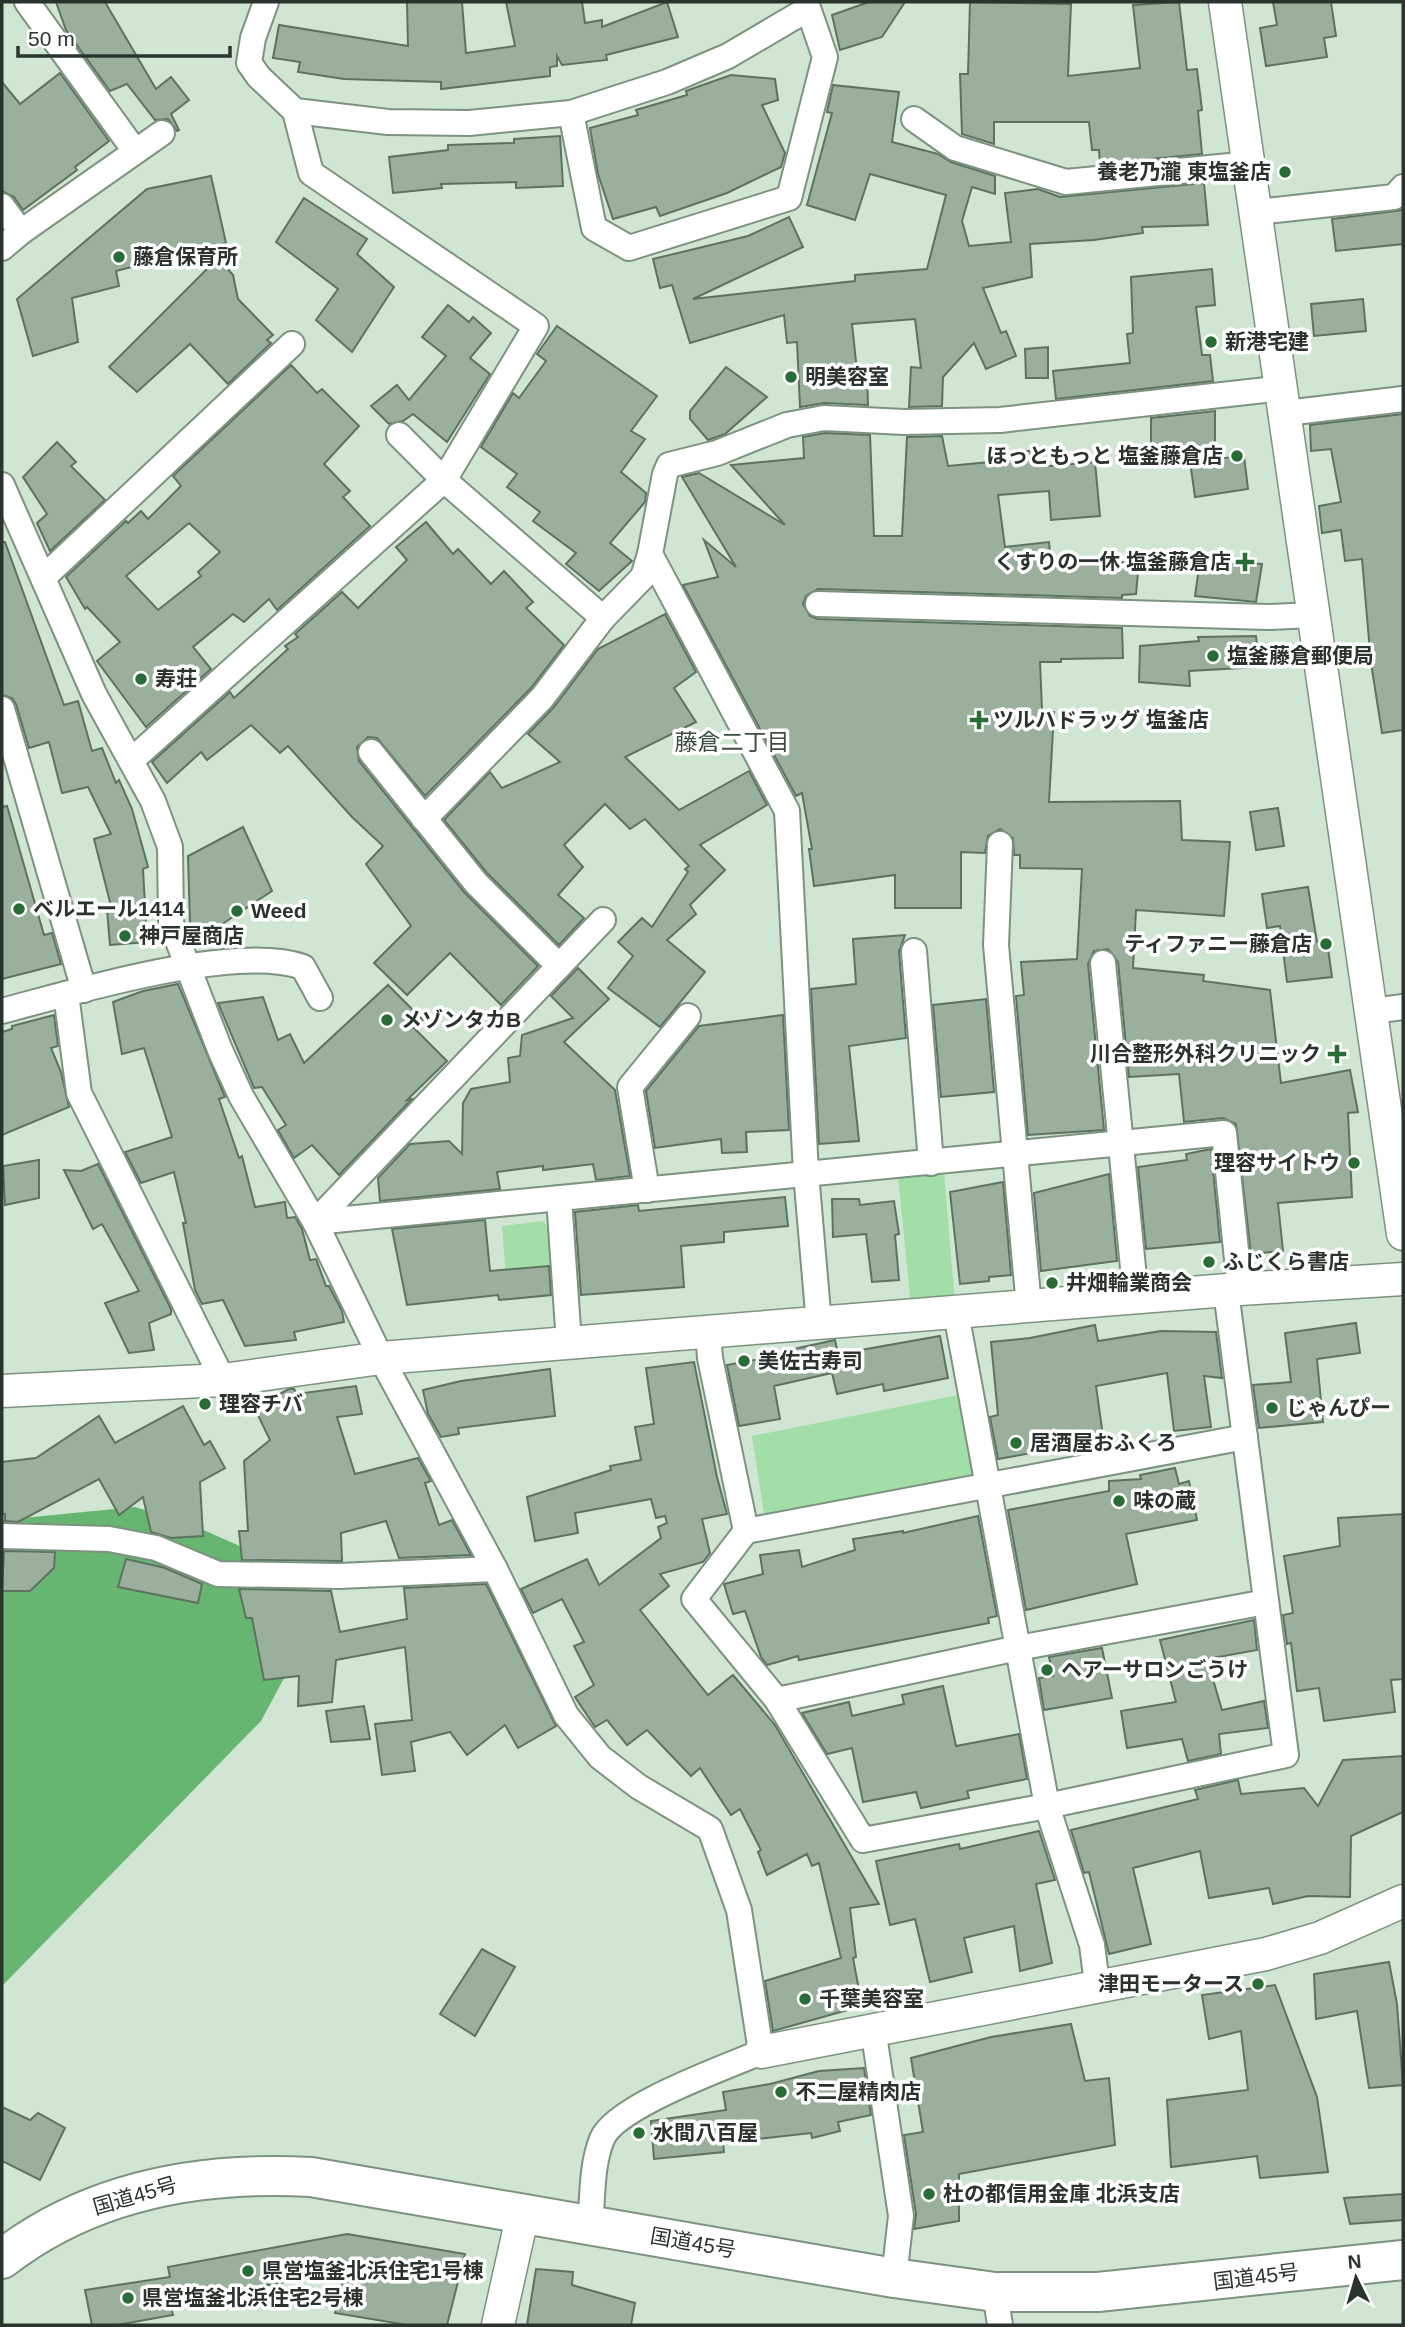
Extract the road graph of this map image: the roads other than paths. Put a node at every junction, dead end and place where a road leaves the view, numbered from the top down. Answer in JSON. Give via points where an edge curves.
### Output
{"nodes":[{"id":1,"x":27,"y":2,"type":"edge"},
{"id":2,"x":267,"y":2,"type":"edge"},
{"id":3,"x":1226,"y":2,"type":"edge"},
{"id":4,"x":807,"y":6,"type":"edge"},
{"id":5,"x":295,"y":111,"type":"junction"},
{"id":6,"x":571,"y":113,"type":"junction"},
{"id":7,"x":914,"y":119,"type":"dead end"},
{"id":8,"x":162,"y":132,"type":"dead end"},
{"id":9,"x":135,"y":151,"type":"junction"},
{"id":10,"x":1250,"y":164,"type":"junction"},
{"id":11,"x":1403,"y":187,"type":"edge"},
{"id":12,"x":2,"y":206,"type":"edge"},
{"id":13,"x":1257,"y":212,"type":"junction"},
{"id":14,"x":11,"y":240,"type":"edge"},
{"id":15,"x":292,"y":344,"type":"dead end"},
{"id":16,"x":1403,"y":399,"type":"edge"},
{"id":17,"x":1284,"y":401,"type":"junction"},
{"id":18,"x":399,"y":435,"type":"dead end"},
{"id":19,"x":444,"y":480,"type":"junction"},
{"id":20,"x":2,"y":485,"type":"edge"},
{"id":21,"x":650,"y":554,"type":"junction"},
{"id":22,"x":43,"y":578,"type":"junction"},
{"id":23,"x":818,"y":604,"type":"dead end"},
{"id":24,"x":1314,"y":615,"type":"junction"},
{"id":25,"x":603,"y":618,"type":"junction"},
{"id":26,"x":2,"y":709,"type":"edge"},
{"id":27,"x":371,"y":752,"type":"dead end"},
{"id":28,"x":132,"y":760,"type":"junction"},
{"id":29,"x":424,"y":819,"type":"junction"},
{"id":30,"x":1000,"y":844,"type":"dead end"},
{"id":31,"x":603,"y":920,"type":"dead end"},
{"id":32,"x":914,"y":951,"type":"dead end"},
{"id":33,"x":1103,"y":963,"type":"dead end"},
{"id":34,"x":189,"y":966,"type":"junction"},
{"id":35,"x":559,"y":966,"type":"junction"},
{"id":36,"x":75,"y":992,"type":"junction"},
{"id":37,"x":320,"y":998,"type":"dead end"},
{"id":38,"x":1403,"y":1007,"type":"edge"},
{"id":39,"x":2,"y":1011,"type":"edge"},
{"id":40,"x":1372,"y":1011,"type":"junction"},
{"id":41,"x":688,"y":1016,"type":"dead end"},
{"id":42,"x":1121,"y":1144,"type":"junction"},
{"id":43,"x":1016,"y":1156,"type":"junction"},
{"id":44,"x":931,"y":1163,"type":"junction"},
{"id":45,"x":806,"y":1174,"type":"junction"},
{"id":46,"x":647,"y":1190,"type":"junction"},
{"id":47,"x":559,"y":1198,"type":"junction"},
{"id":48,"x":315,"y":1222,"type":"junction"},
{"id":49,"x":1403,"y":1234,"type":"edge"},
{"id":50,"x":1403,"y":1279,"type":"edge"},
{"id":51,"x":1233,"y":1290,"type":"junction"},
{"id":52,"x":1136,"y":1298,"type":"junction"},
{"id":53,"x":1029,"y":1307,"type":"junction"},
{"id":54,"x":956,"y":1313,"type":"junction"},
{"id":55,"x":818,"y":1324,"type":"junction"},
{"id":56,"x":708,"y":1333,"type":"junction"},
{"id":57,"x":569,"y":1343,"type":"junction"},
{"id":58,"x":381,"y":1358,"type":"junction"},
{"id":59,"x":223,"y":1380,"type":"junction"},
{"id":60,"x":2,"y":1391,"type":"edge"},
{"id":61,"x":1245,"y":1437,"type":"junction"},
{"id":62,"x":988,"y":1486,"type":"junction"},
{"id":63,"x":746,"y":1531,"type":"junction"},
{"id":64,"x":2,"y":1536,"type":"edge"},
{"id":65,"x":495,"y":1569,"type":"junction"},
{"id":66,"x":1266,"y":1602,"type":"junction"},
{"id":67,"x":1018,"y":1648,"type":"junction"},
{"id":68,"x":777,"y":1700,"type":"junction"},
{"id":69,"x":1047,"y":1806,"type":"junction"},
{"id":70,"x":1403,"y":1901,"type":"edge"},
{"id":71,"x":1097,"y":1984,"type":"junction"},
{"id":72,"x":873,"y":2028,"type":"junction"},
{"id":73,"x":761,"y":2052,"type":"junction"},
{"id":74,"x":523,"y":2213,"type":"junction"},
{"id":75,"x":590,"y":2225,"type":"junction"},
{"id":76,"x":2,"y":2259,"type":"edge"},
{"id":77,"x":1403,"y":2260,"type":"edge"},
{"id":78,"x":894,"y":2278,"type":"junction"},
{"id":79,"x":997,"y":2309,"type":"edge"},
{"id":80,"x":498,"y":2325,"type":"edge"}],
"edges":[{"from":1,"to":9,"type":"street"},
{"from":2,"to":5,"type":"street","via":[[249,63]]},
{"from":3,"to":10,"type":"street"},
{"from":4,"to":6,"type":"street","via":[[728,56],[667,82]]},
{"from":4,"to":6,"type":"street","via":[[825,57],[789,198],[629,248],[594,228]]},
{"from":5,"to":6,"type":"street","via":[[388,122],[469,123]]},
{"from":5,"to":19,"type":"street","via":[[311,173],[536,326]]},
{"from":7,"to":10,"type":"street","via":[[955,148],[1066,182]]},
{"from":8,"to":9,"type":"street"},
{"from":9,"to":14,"type":"street"},
{"from":10,"to":13,"type":"street"},
{"from":11,"to":13,"type":"street","via":[[1394,197]]},
{"from":12,"to":14,"type":"street"},
{"from":13,"to":17,"type":"street"},
{"from":15,"to":22,"type":"street"},
{"from":16,"to":17,"type":"street"},
{"from":17,"to":21,"type":"street","via":[[1000,420],[824,418],[788,425],[717,453],[669,465]]},
{"from":17,"to":24,"type":"street"},
{"from":18,"to":19,"type":"street"},
{"from":19,"to":25,"type":"street"},
{"from":19,"to":28,"type":"street"},
{"from":20,"to":22,"type":"street"},
{"from":21,"to":25,"type":"street","via":[[643,577]]},
{"from":21,"to":45,"type":"street","via":[[787,811]]},
{"from":22,"to":28,"type":"street","via":[[94,694]]},
{"from":23,"to":24,"type":"street"},
{"from":24,"to":40,"type":"street"},
{"from":25,"to":29,"type":"street","via":[[542,698]]},
{"from":26,"to":36,"type":"street"},
{"from":27,"to":29,"type":"street"},
{"from":28,"to":34,"type":"street","via":[[170,847],[171,923]]},
{"from":29,"to":35,"type":"street","via":[[476,883]]},
{"from":30,"to":43,"type":"street","via":[[996,944]]},
{"from":31,"to":35,"type":"street"},
{"from":32,"to":44,"type":"street"},
{"from":33,"to":42,"type":"street"},
{"from":34,"to":36,"type":"street"},
{"from":34,"to":37,"type":"street","via":[[283,960],[303,967]]},
{"from":34,"to":48,"type":"street","via":[[241,1096]]},
{"from":35,"to":48,"type":"street"},
{"from":36,"to":39,"type":"street"},
{"from":36,"to":59,"type":"street","via":[[79,1093]]},
{"from":38,"to":40,"type":"street"},
{"from":40,"to":49,"type":"street"},
{"from":41,"to":46,"type":"street","via":[[630,1087]]},
{"from":42,"to":43,"type":"street"},
{"from":42,"to":51,"type":"street","via":[[1224,1133]]},
{"from":42,"to":52,"type":"street"},
{"from":43,"to":44,"type":"street"},
{"from":43,"to":53,"type":"street"},
{"from":44,"to":45,"type":"street"},
{"from":45,"to":46,"type":"street"},
{"from":45,"to":55,"type":"street"},
{"from":46,"to":47,"type":"street"},
{"from":47,"to":48,"type":"street"},
{"from":47,"to":57,"type":"street"},
{"from":48,"to":58,"type":"street"},
{"from":50,"to":51,"type":"street"},
{"from":51,"to":52,"type":"street"},
{"from":51,"to":61,"type":"street"},
{"from":52,"to":53,"type":"street"},
{"from":53,"to":54,"type":"street"},
{"from":54,"to":55,"type":"street"},
{"from":54,"to":62,"type":"street"},
{"from":55,"to":56,"type":"street"},
{"from":56,"to":57,"type":"street"},
{"from":56,"to":63,"type":"street"},
{"from":57,"to":58,"type":"street"},
{"from":58,"to":59,"type":"street"},
{"from":58,"to":65,"type":"street"},
{"from":59,"to":60,"type":"street"},
{"from":61,"to":62,"type":"street"},
{"from":61,"to":66,"type":"street"},
{"from":62,"to":63,"type":"street"},
{"from":62,"to":67,"type":"street"},
{"from":63,"to":68,"type":"street","via":[[694,1599]]},
{"from":64,"to":65,"type":"street","via":[[109,1539],[156,1548],[218,1574],[339,1576]]},
{"from":65,"to":73,"type":"street","via":[[566,1715],[592,1747],[639,1787],[710,1829],[739,1910]]},
{"from":66,"to":67,"type":"street"},
{"from":66,"to":69,"type":"street","via":[[1286,1755]]},
{"from":67,"to":68,"type":"street"},
{"from":67,"to":69,"type":"street"},
{"from":68,"to":69,"type":"street","via":[[863,1840]]},
{"from":69,"to":71,"type":"street","via":[[1092,1945]]},
{"from":70,"to":71,"type":"street","via":[[1320,1938],[1266,1954]]},
{"from":71,"to":72,"type":"street"},
{"from":72,"to":73,"type":"street"},
{"from":72,"to":78,"type":"street","via":[[901,2216]]},
{"from":73,"to":75,"type":"street","via":[[651,2100],[614,2122],[602,2137],[595,2165]]},
{"from":74,"to":75,"type":"highway","name":"国道45号"},
{"from":74,"to":76,"type":"highway","name":"国道45号","via":[[311,2177],[208,2178],[159,2185],[82,2211]]},
{"from":74,"to":80,"type":"street"},
{"from":75,"to":78,"type":"highway","name":"国道45号"},
{"from":77,"to":79,"type":"highway","name":"国道45号","via":[[1098,2292]]},
{"from":78,"to":79,"type":"highway","name":"国道45号"}]}
